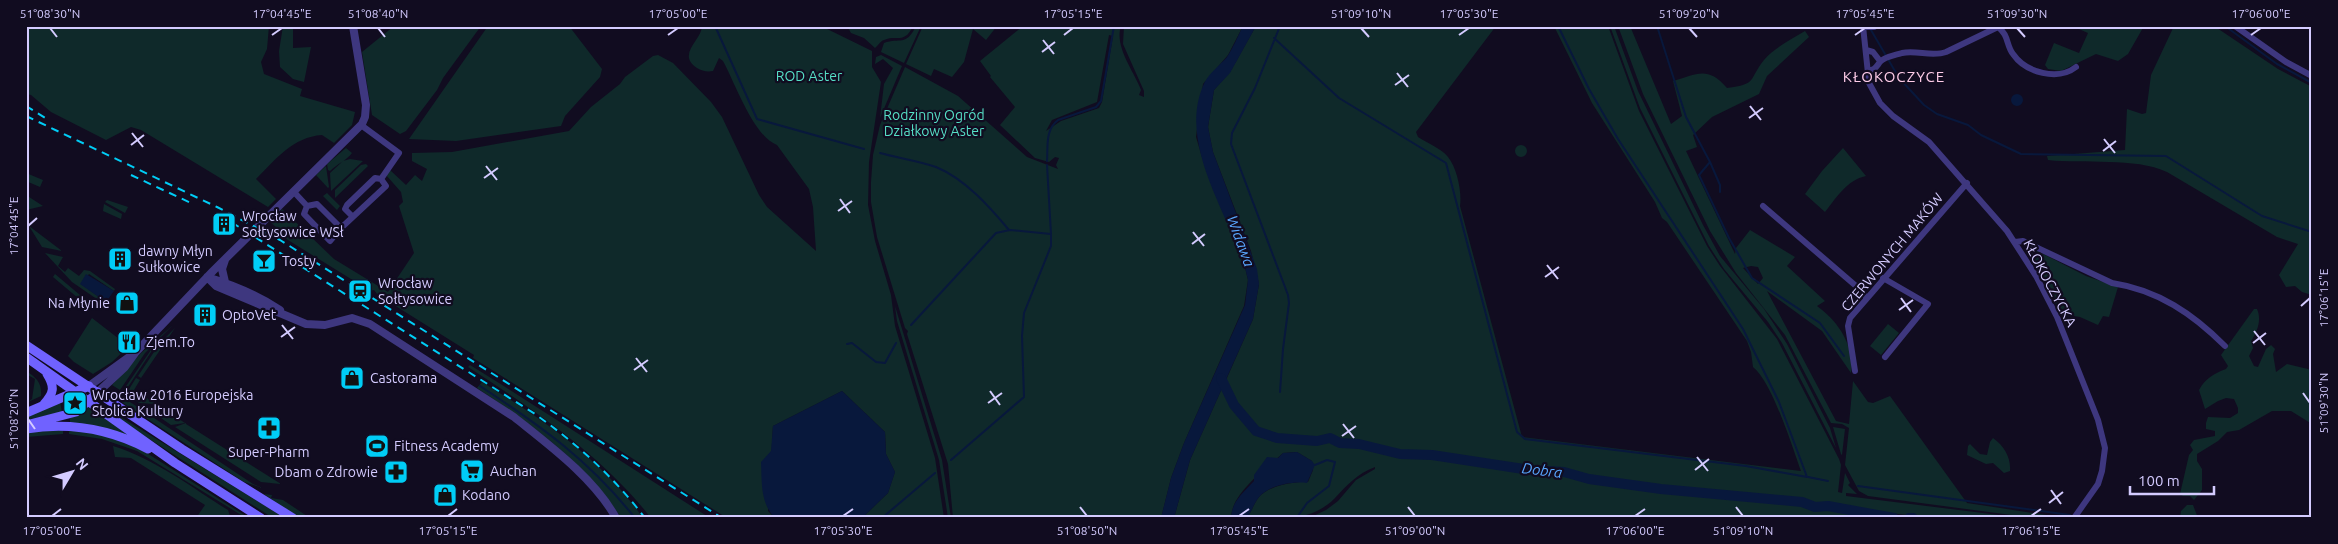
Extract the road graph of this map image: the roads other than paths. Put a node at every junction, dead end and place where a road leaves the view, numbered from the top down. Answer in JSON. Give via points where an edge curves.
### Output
{"nodes":[{"id":1,"x":354,"y":26,"type":"edge"},
{"id":2,"x":2235,"y":26,"type":"edge"},
{"id":3,"x":1863,"y":27,"type":"edge"},
{"id":4,"x":1874,"y":27,"type":"edge"},
{"id":5,"x":1998,"y":27,"type":"edge"},
{"id":6,"x":1866,"y":50,"type":"junction"},
{"id":7,"x":1885,"y":59,"type":"junction"},
{"id":8,"x":2076,"y":67,"type":"dead end"},
{"id":9,"x":1868,"y":72,"type":"junction"},
{"id":10,"x":2312,"y":76,"type":"edge"},
{"id":11,"x":361,"y":125,"type":"junction"},
{"id":12,"x":381,"y":178,"type":"junction"},
{"id":13,"x":1967,"y":183,"type":"junction"},
{"id":14,"x":294,"y":192,"type":"junction"},
{"id":15,"x":307,"y":206,"type":"junction"},
{"id":16,"x":1763,"y":206,"type":"dead end"},
{"id":17,"x":353,"y":217,"type":"junction"},
{"id":18,"x":341,"y":228,"type":"junction"},
{"id":19,"x":2015,"y":242,"type":"junction"},
{"id":20,"x":225,"y":259,"type":"junction"},
{"id":21,"x":208,"y":277,"type":"junction"},
{"id":22,"x":1883,"y":278,"type":"junction"},
{"id":23,"x":225,"y":282,"type":"junction"},
{"id":24,"x":216,"y":286,"type":"junction"},
{"id":25,"x":195,"y":291,"type":"junction"},
{"id":26,"x":1866,"y":298,"type":"junction"},
{"id":27,"x":288,"y":316,"type":"junction"},
{"id":28,"x":26,"y":345,"type":"edge"},
{"id":29,"x":2225,"y":346,"type":"dead end"},
{"id":30,"x":136,"y":352,"type":"junction"},
{"id":31,"x":26,"y":357,"type":"edge"},
{"id":32,"x":1884,"y":357,"type":"dead end"},
{"id":33,"x":44,"y":370,"type":"junction"},
{"id":34,"x":1854,"y":371,"type":"dead end"},
{"id":35,"x":89,"y":386,"type":"junction"},
{"id":36,"x":75,"y":392,"type":"junction"},
{"id":37,"x":98,"y":392,"type":"junction"},
{"id":38,"x":88,"y":402,"type":"junction"},
{"id":39,"x":44,"y":405,"type":"junction"},
{"id":40,"x":26,"y":413,"type":"edge"},
{"id":41,"x":26,"y":425,"type":"edge"},
{"id":42,"x":26,"y":429,"type":"edge"},
{"id":43,"x":175,"y":463,"type":"junction"},
{"id":44,"x":261,"y":518,"type":"edge"},
{"id":45,"x":293,"y":518,"type":"edge"},
{"id":46,"x":616,"y":518,"type":"edge"},
{"id":47,"x":2074,"y":518,"type":"edge"}],
"edges":[{"from":1,"to":11,"type":"street","via":[[366,105]]},
{"from":2,"to":10,"type":"street"},
{"from":3,"to":4,"type":"street"},
{"from":3,"to":6,"type":"street","name":"KŁOKOCZYCKA"},
{"from":5,"to":7,"type":"street","via":[[1940,54],[1910,52]]},
{"from":5,"to":8,"type":"street","via":[[2005,33],[2013,56],[2028,66],[2055,75],[2064,75]]},
{"from":6,"to":7,"type":"street"},
{"from":6,"to":9,"type":"street","name":"KŁOKOCZYCKA"},
{"from":7,"to":9,"type":"street"},
{"from":9,"to":13,"type":"street","name":"KŁOKOCZYCKA","via":[[1874,93],[1886,109],[1929,142]]},
{"from":11,"to":12,"type":"street","via":[[399,153]]},
{"from":11,"to":14,"type":"street"},
{"from":12,"to":17,"type":"street","via":[[386,186]]},
{"from":12,"to":17,"type":"street","via":[[375,178],[345,209]]},
{"from":13,"to":19,"type":"street","name":"KŁOKOCZYCKA"},
{"from":13,"to":22,"type":"street","name":"CZERWONYCH MAKÓW"},
{"from":14,"to":15,"type":"street"},
{"from":14,"to":20,"type":"street"},
{"from":15,"to":18,"type":"street","via":[[317,204]]},
{"from":15,"to":18,"type":"street","via":[[304,214],[330,241]]},
{"from":16,"to":26,"type":"street"},
{"from":17,"to":18,"type":"street"},
{"from":19,"to":29,"type":"street","via":[[2023,241],[2112,283],[2156,294],[2198,320]]},
{"from":19,"to":47,"type":"street","name":"KŁOKOCZYCKA","via":[[2057,317],[2103,438],[2104,459],[2098,484]]},
{"from":20,"to":21,"type":"street"},
{"from":20,"to":23,"type":"street","via":[[222,269]]},
{"from":21,"to":23,"type":"street"},
{"from":21,"to":24,"type":"street"},
{"from":21,"to":25,"type":"street"},
{"from":22,"to":26,"type":"street","name":"CZERWONYCH MAKÓW"},
{"from":22,"to":32,"type":"street","via":[[1928,304]]},
{"from":23,"to":27,"type":"street","via":[[270,303]]},
{"from":24,"to":25,"type":"street"},
{"from":24,"to":27,"type":"street"},
{"from":25,"to":30,"type":"street"},
{"from":26,"to":34,"type":"street","name":"CZERWONYCH MAKÓW","via":[[1849,321]]},
{"from":27,"to":46,"type":"street","via":[[311,325],[352,318],[370,324],[514,417],[592,484]]},
{"from":28,"to":35,"type":"main road"},
{"from":30,"to":35,"type":"street"},
{"from":30,"to":37,"type":"street"},
{"from":31,"to":33,"type":"main road"},
{"from":33,"to":36,"type":"main road"},
{"from":33,"to":39,"type":"main road","via":[[53,388],[52,396]]},
{"from":35,"to":36,"type":"main road"},
{"from":35,"to":37,"type":"main road"},
{"from":36,"to":38,"type":"main road"},
{"from":36,"to":39,"type":"main road"},
{"from":37,"to":38,"type":"main road"},
{"from":37,"to":45,"type":"main road"},
{"from":38,"to":41,"type":"main road","via":[[76,412]]},
{"from":38,"to":43,"type":"main road"},
{"from":39,"to":40,"type":"main road"},
{"from":42,"to":43,"type":"main road","via":[[63,426],[102,431],[135,442]]},
{"from":43,"to":44,"type":"main road"}]}
